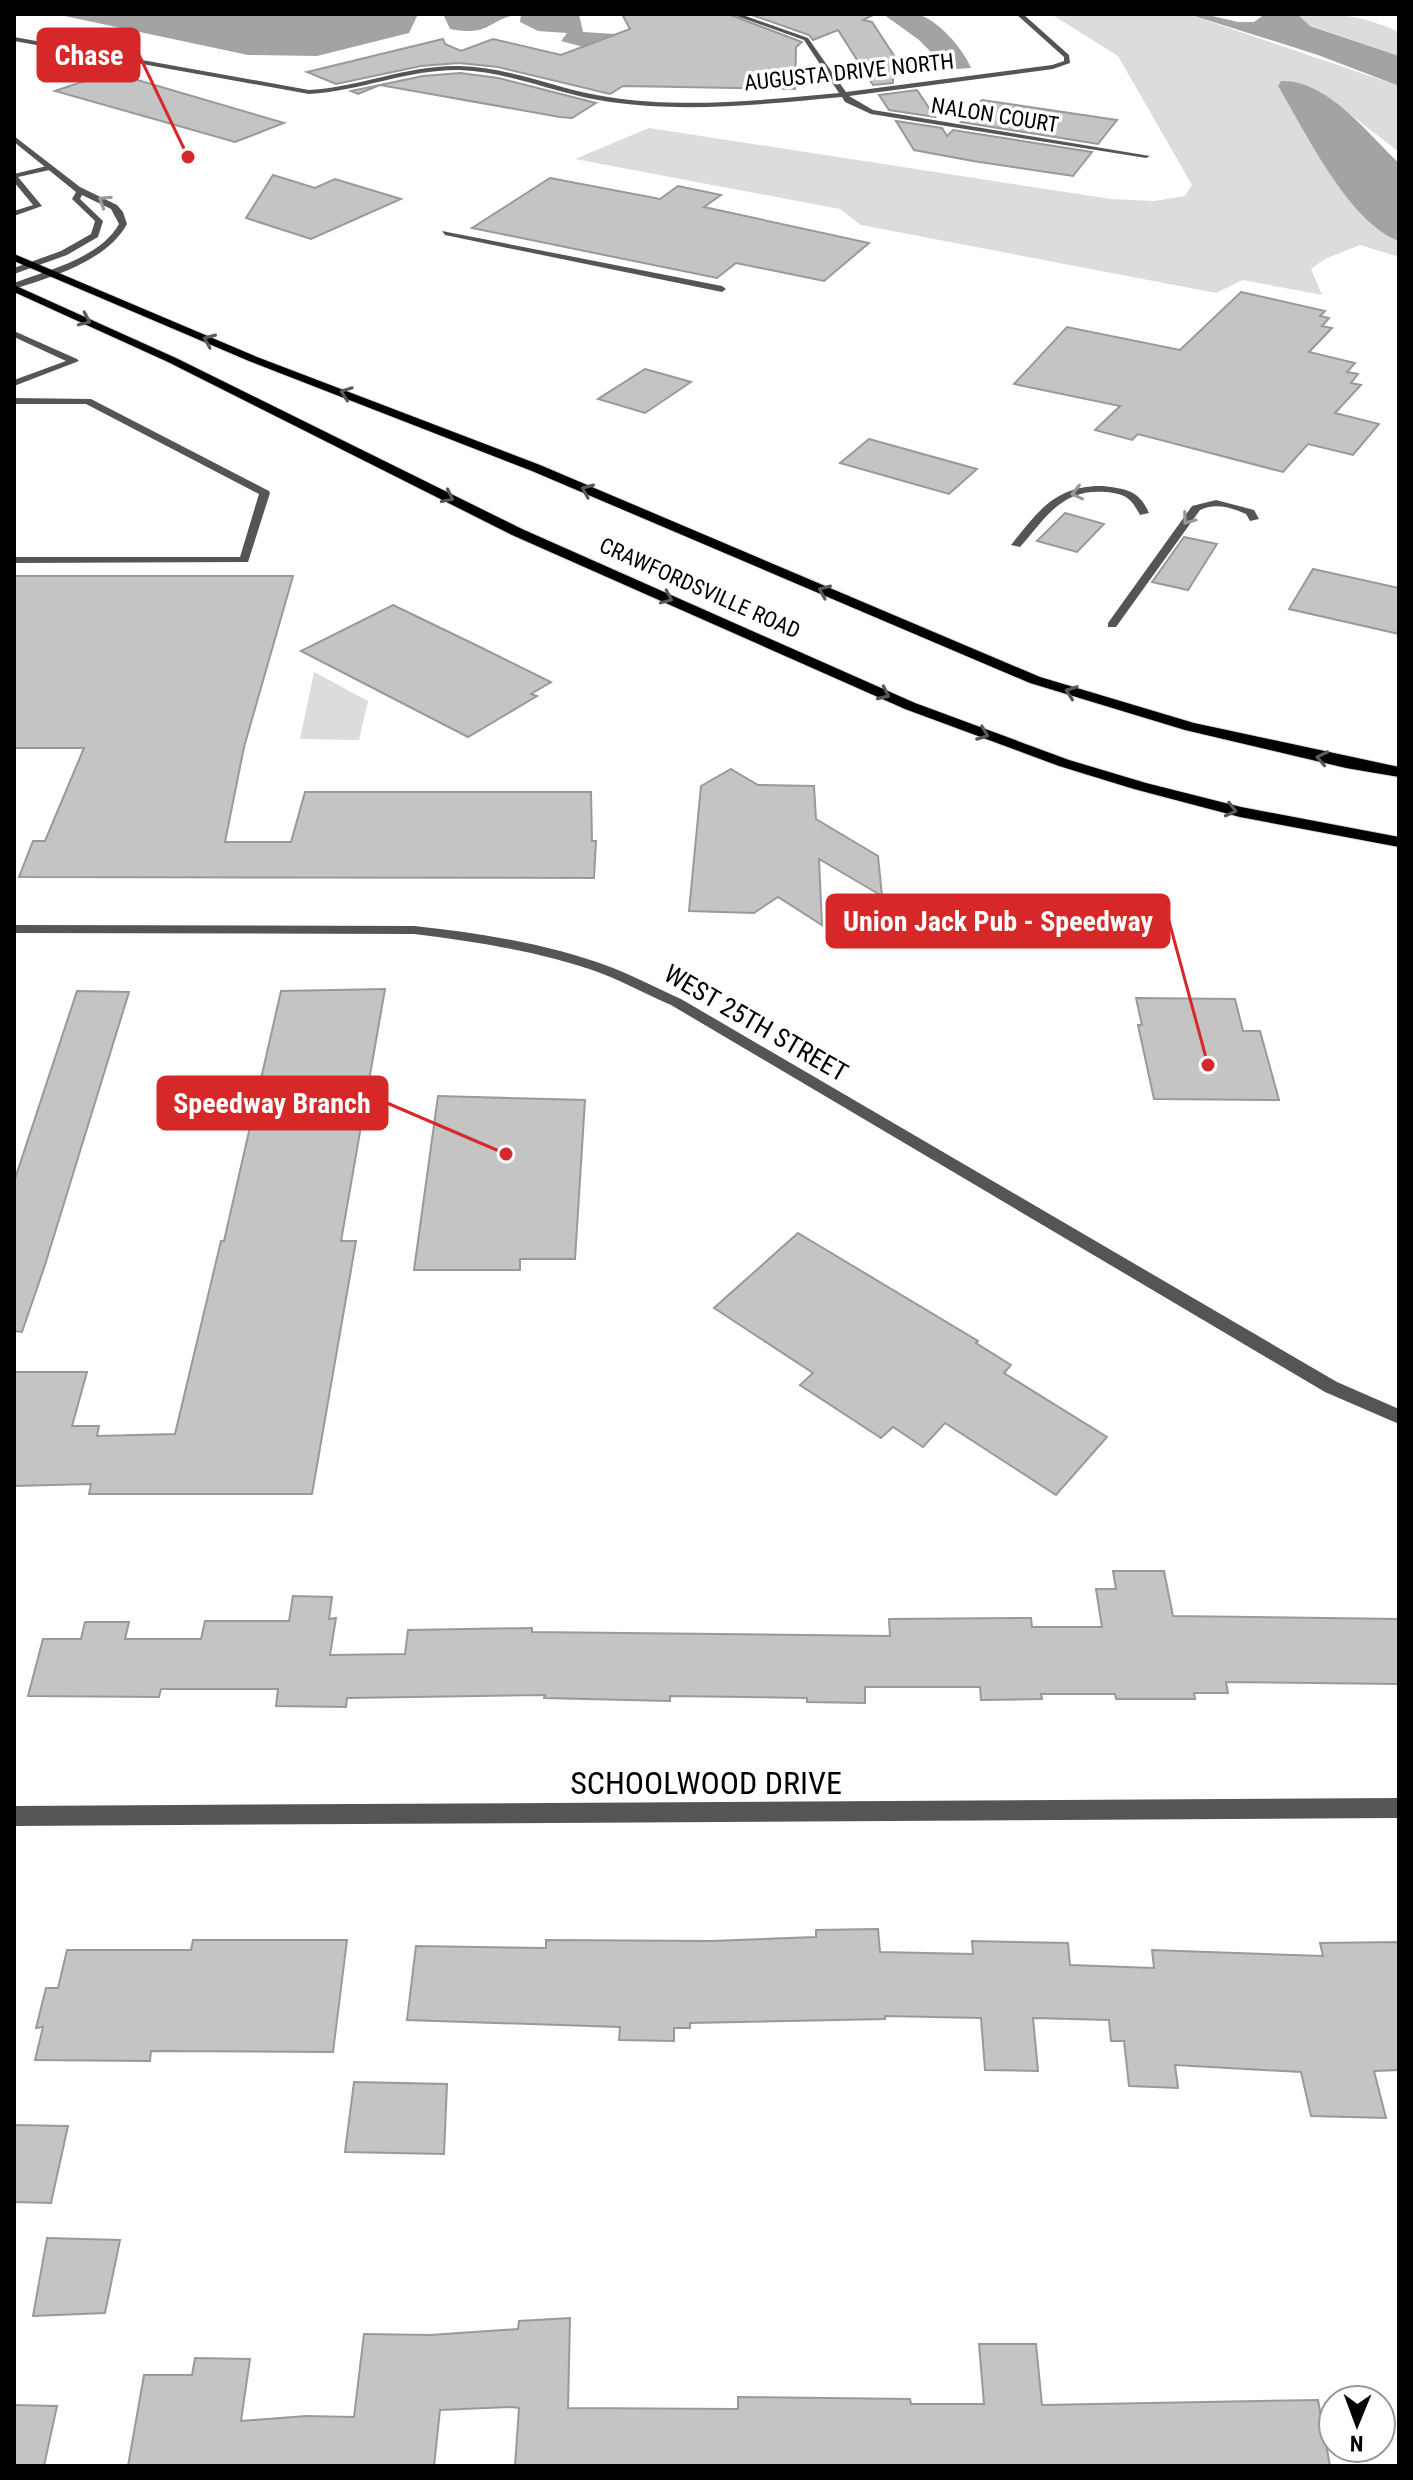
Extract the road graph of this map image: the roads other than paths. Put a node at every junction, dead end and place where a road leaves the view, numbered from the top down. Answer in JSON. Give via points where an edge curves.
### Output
{"nodes":[{"id":1,"x":734,"y":14,"type":"edge"},
{"id":2,"x":1019,"y":14,"type":"edge"},
{"id":3,"x":14,"y":39,"type":"edge"},
{"id":4,"x":844,"y":95,"type":"junction"},
{"id":5,"x":14,"y":138,"type":"edge"},
{"id":6,"x":1146,"y":156,"type":"dead end"},
{"id":7,"x":51,"y":167,"type":"junction"},
{"id":8,"x":14,"y":176,"type":"edge"},
{"id":9,"x":80,"y":191,"type":"junction"},
{"id":10,"x":14,"y":214,"type":"edge"},
{"id":11,"x":445,"y":233,"type":"dead end"},
{"id":12,"x":14,"y":257,"type":"edge"},
{"id":13,"x":32,"y":265,"type":"junction"},
{"id":14,"x":14,"y":271,"type":"edge"},
{"id":15,"x":48,"y":272,"type":"junction"},
{"id":16,"x":14,"y":287,"type":"edge"},
{"id":17,"x":722,"y":289,"type":"dead end"},
{"id":18,"x":14,"y":334,"type":"edge"},
{"id":19,"x":14,"y":383,"type":"edge"},
{"id":20,"x":14,"y":401,"type":"edge"},
{"id":21,"x":1144,"y":513,"type":"dead end"},
{"id":22,"x":1254,"y":519,"type":"dead end"},
{"id":23,"x":1016,"y":545,"type":"dead end"},
{"id":24,"x":14,"y":560,"type":"edge"},
{"id":25,"x":1112,"y":625,"type":"dead end"},
{"id":26,"x":1399,"y":772,"type":"edge"},
{"id":27,"x":1399,"y":842,"type":"edge"},
{"id":28,"x":14,"y":929,"type":"edge"},
{"id":29,"x":1399,"y":1417,"type":"edge"},
{"id":30,"x":1399,"y":1808,"type":"edge"},
{"id":31,"x":14,"y":1816,"type":"edge"}],
"edges":[{"from":1,"to":4,"type":"street","via":[[806,39]]},
{"from":2,"to":4,"type":"street","name":"AUGUSTA DRIVE NORTH","via":[[1068,62]]},
{"from":3,"to":4,"type":"street","name":"AUGUSTA DRIVE NORTH","via":[[309,92],[462,68],[626,102],[763,102]]},
{"from":4,"to":6,"type":"street","name":"NALON COURT","via":[[857,107],[883,115]]},
{"from":5,"to":7,"type":"street"},
{"from":7,"to":8,"type":"street"},
{"from":7,"to":9,"type":"street"},
{"from":8,"to":10,"type":"street","via":[[38,206]]},
{"from":9,"to":13,"type":"street","via":[[76,199],[96,217],[99,230],[83,245]]},
{"from":15,"to":9,"type":"street","one_way":true,"via":[[104,247],[124,228],[115,208],[96,194]]},
{"from":11,"to":17,"type":"street"},
{"from":12,"to":13,"type":"main road","name":"CRAWFORDSVILLE ROAD"},
{"from":13,"to":14,"type":"street"},
{"from":13,"to":15,"type":"main road","name":"CRAWFORDSVILLE ROAD"},
{"from":15,"to":16,"type":"street"},
{"from":26,"to":15,"type":"main road","name":"CRAWFORDSVILLE ROAD","one_way":true,"via":[[1203,731],[1035,680],[536,468],[253,359]]},
{"from":16,"to":27,"type":"main road","name":"CRAWFORDSVILLE ROAD","one_way":true,"via":[[517,532],[910,706],[1140,786],[1240,812]]},
{"from":18,"to":19,"type":"street","via":[[74,361]]},
{"from":20,"to":24,"type":"street","via":[[88,401],[265,493],[244,560]]},
{"from":21,"to":23,"type":"street","one_way":true,"via":[[1130,496],[1078,491],[1067,494]]},
{"from":22,"to":25,"type":"street","one_way":true,"via":[[1250,512],[1221,503],[1196,508]]},
{"from":28,"to":29,"type":"street","name":"WEST 25TH STREET","via":[[414,930],[507,943],[608,971],[676,1002],[1331,1387]]},
{"from":30,"to":31,"type":"street","name":"SCHOOLWOOD DRIVE"}]}
